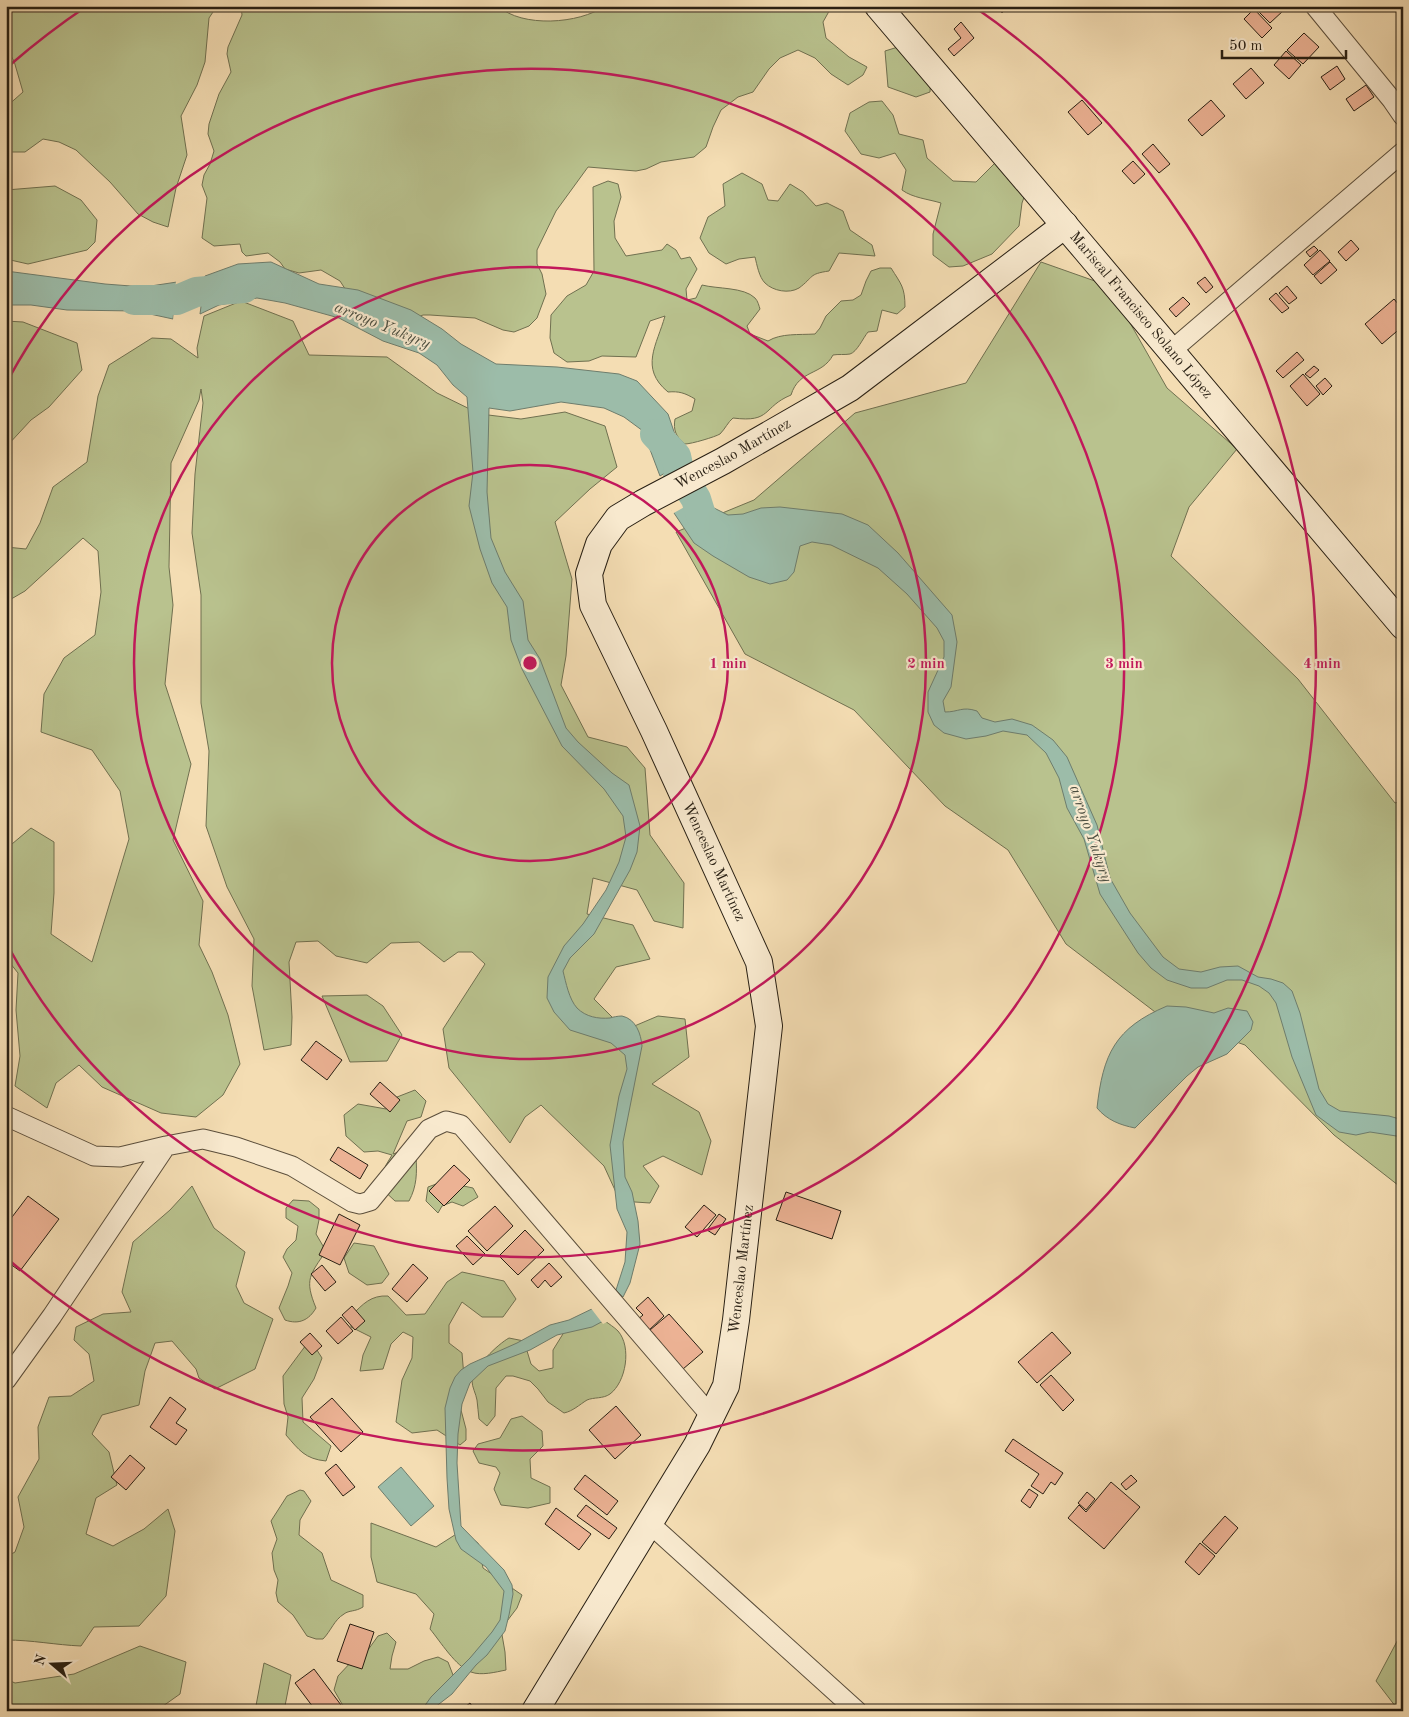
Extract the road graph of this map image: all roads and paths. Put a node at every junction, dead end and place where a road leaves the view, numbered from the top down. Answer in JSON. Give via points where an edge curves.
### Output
{"nodes":[{"id":1,"x":878,"y":6,"type":"edge"},
{"id":2,"x":1315,"y":6,"type":"edge"},
{"id":3,"x":1397,"y":95,"type":"edge"},
{"id":4,"x":1403,"y":116,"type":"edge"},
{"id":5,"x":1403,"y":152,"type":"edge"},
{"id":6,"x":1065,"y":225,"type":"junction"},
{"id":7,"x":1171,"y":351,"type":"junction"},
{"id":8,"x":1403,"y":626,"type":"edge"},
{"id":9,"x":6,"y":1116,"type":"edge"},
{"id":10,"x":166,"y":1146,"type":"junction"},
{"id":11,"x":6,"y":1380,"type":"edge"},
{"id":12,"x":711,"y":1416,"type":"junction"},
{"id":13,"x":649,"y":1523,"type":"junction"},
{"id":14,"x":535,"y":1711,"type":"edge"},
{"id":15,"x":857,"y":1711,"type":"edge"}],
"edges":[{"from":1,"to":6,"type":"main road","name":"Mariscal Francisco Solano López"},
{"from":2,"to":3,"type":"street"},
{"from":3,"to":4,"type":"street"},
{"from":5,"to":7,"type":"street"},
{"from":6,"to":7,"type":"main road","name":"Mariscal Francisco Solano López"},
{"from":6,"to":12,"type":"main road","name":"Wenceslao Martínez","via":[[850,388],[618,518],[599,544],[589,574],[593,605],[759,962],[769,1026],[736,1320],[726,1386]]},
{"from":7,"to":8,"type":"main road","name":"Mariscal Francisco Solano López"},
{"from":9,"to":10,"type":"street","via":[[94,1156],[120,1157]]},
{"from":10,"to":11,"type":"street"},
{"from":10,"to":12,"type":"street","via":[[203,1139],[236,1147],[292,1166],[360,1204],[376,1195],[429,1129],[446,1121],[461,1125]]},
{"from":12,"to":13,"type":"main road","name":"Wenceslao Martínez"},
{"from":13,"to":14,"type":"main road","name":"Wenceslao Martínez"},
{"from":13,"to":15,"type":"street"}]}
